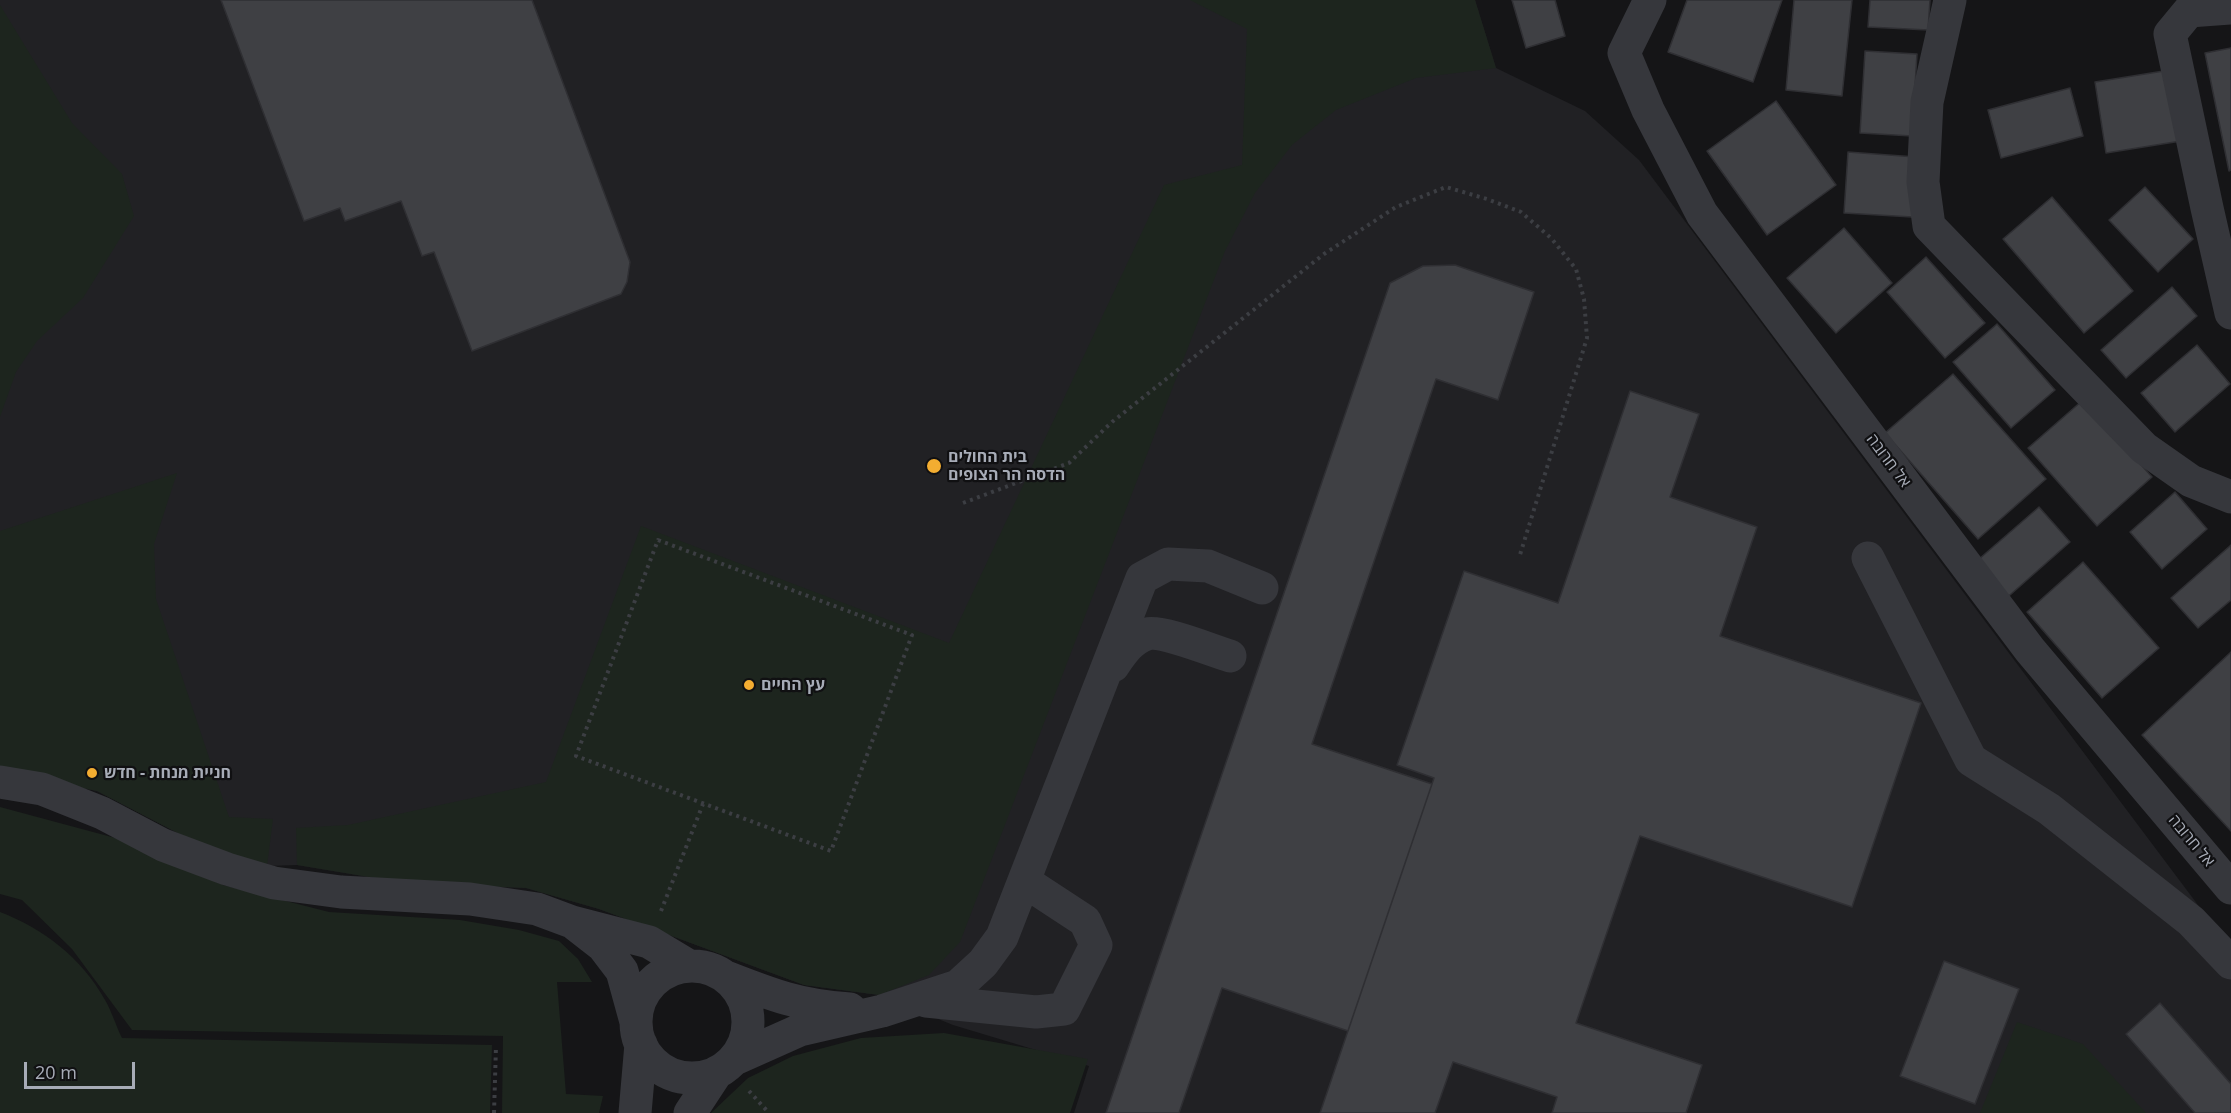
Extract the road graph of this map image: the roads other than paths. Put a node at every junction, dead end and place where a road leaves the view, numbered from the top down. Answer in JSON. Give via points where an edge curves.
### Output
{"nodes":[{"id":1,"x":1650,"y":0,"type":"edge"},
{"id":2,"x":1950,"y":0,"type":"edge"},
{"id":3,"x":2231,"y":8,"type":"edge"},
{"id":4,"x":2222,"y":233,"type":"edge"},
{"id":5,"x":2231,"y":313,"type":"edge"},
{"id":6,"x":2231,"y":494,"type":"edge"},
{"id":7,"x":1868,"y":558,"type":"dead end"},
{"id":8,"x":1262,"y":588,"type":"dead end"},
{"id":9,"x":1230,"y":656,"type":"dead end"},
{"id":10,"x":1099,"y":687,"type":"junction"},
{"id":11,"x":0,"y":782,"type":"edge"},
{"id":12,"x":1024,"y":881,"type":"junction"},
{"id":13,"x":2231,"y":888,"type":"edge"},
{"id":14,"x":572,"y":922,"type":"junction"},
{"id":15,"x":2231,"y":963,"type":"edge"},
{"id":16,"x":689,"y":966,"type":"junction"},
{"id":17,"x":726,"y":976,"type":"junction"},
{"id":18,"x":916,"y":1000,"type":"junction"},
{"id":19,"x":882,"y":1011,"type":"junction"},
{"id":20,"x":638,"y":1033,"type":"junction"},
{"id":21,"x":726,"y":1066,"type":"junction"},
{"id":22,"x":635,"y":1113,"type":"edge"},
{"id":23,"x":690,"y":1113,"type":"edge"}],
"edges":[{"from":1,"to":13,"type":"street","name":"אל חרובה","via":[[1624,53],[1648,110],[1702,214],[2030,650]]},
{"from":2,"to":6,"type":"street","via":[[1927,102],[1923,183],[1929,226],[2144,448],[2191,481]]},
{"from":3,"to":4,"type":"street","via":[[2189,10],[2170,34]]},
{"from":4,"to":5,"type":"street"},
{"from":7,"to":15,"type":"street","via":[[1971,760],[2049,809],[2191,921]]},
{"from":8,"to":10,"type":"street","via":[[1208,566],[1168,564],[1142,578]]},
{"from":9,"to":10,"type":"street","via":[[1148,633],[1126,647]]},
{"from":10,"to":12,"type":"street"},
{"from":11,"to":14,"type":"street","via":[[42,789],[102,813],[163,845],[274,883],[341,892],[470,898],[537,909]]},
{"from":12,"to":18,"type":"street","via":[[1002,938],[983,963],[958,986]]},
{"from":12,"to":18,"type":"street","via":[[1085,921],[1096,945],[1064,1009],[1036,1012]]},
{"from":14,"to":16,"type":"street","via":[[649,942]]},
{"from":14,"to":20,"type":"street","via":[[603,946],[622,971]]},
{"from":16,"to":17,"type":"street","via":[[709,968]]},
{"from":16,"to":20,"type":"street","via":[[673,969],[646,990],[639,1005]]},
{"from":17,"to":19,"type":"street","via":[[777,998],[817,1007]]},
{"from":17,"to":21,"type":"street","via":[[747,1007],[748,1025],[745,1043]]},
{"from":18,"to":19,"type":"street"},
{"from":19,"to":21,"type":"street","via":[[800,1030]]},
{"from":20,"to":21,"type":"street","via":[[650,1059],[681,1077],[699,1078]]},
{"from":20,"to":22,"type":"street"},
{"from":21,"to":23,"type":"street"}]}
